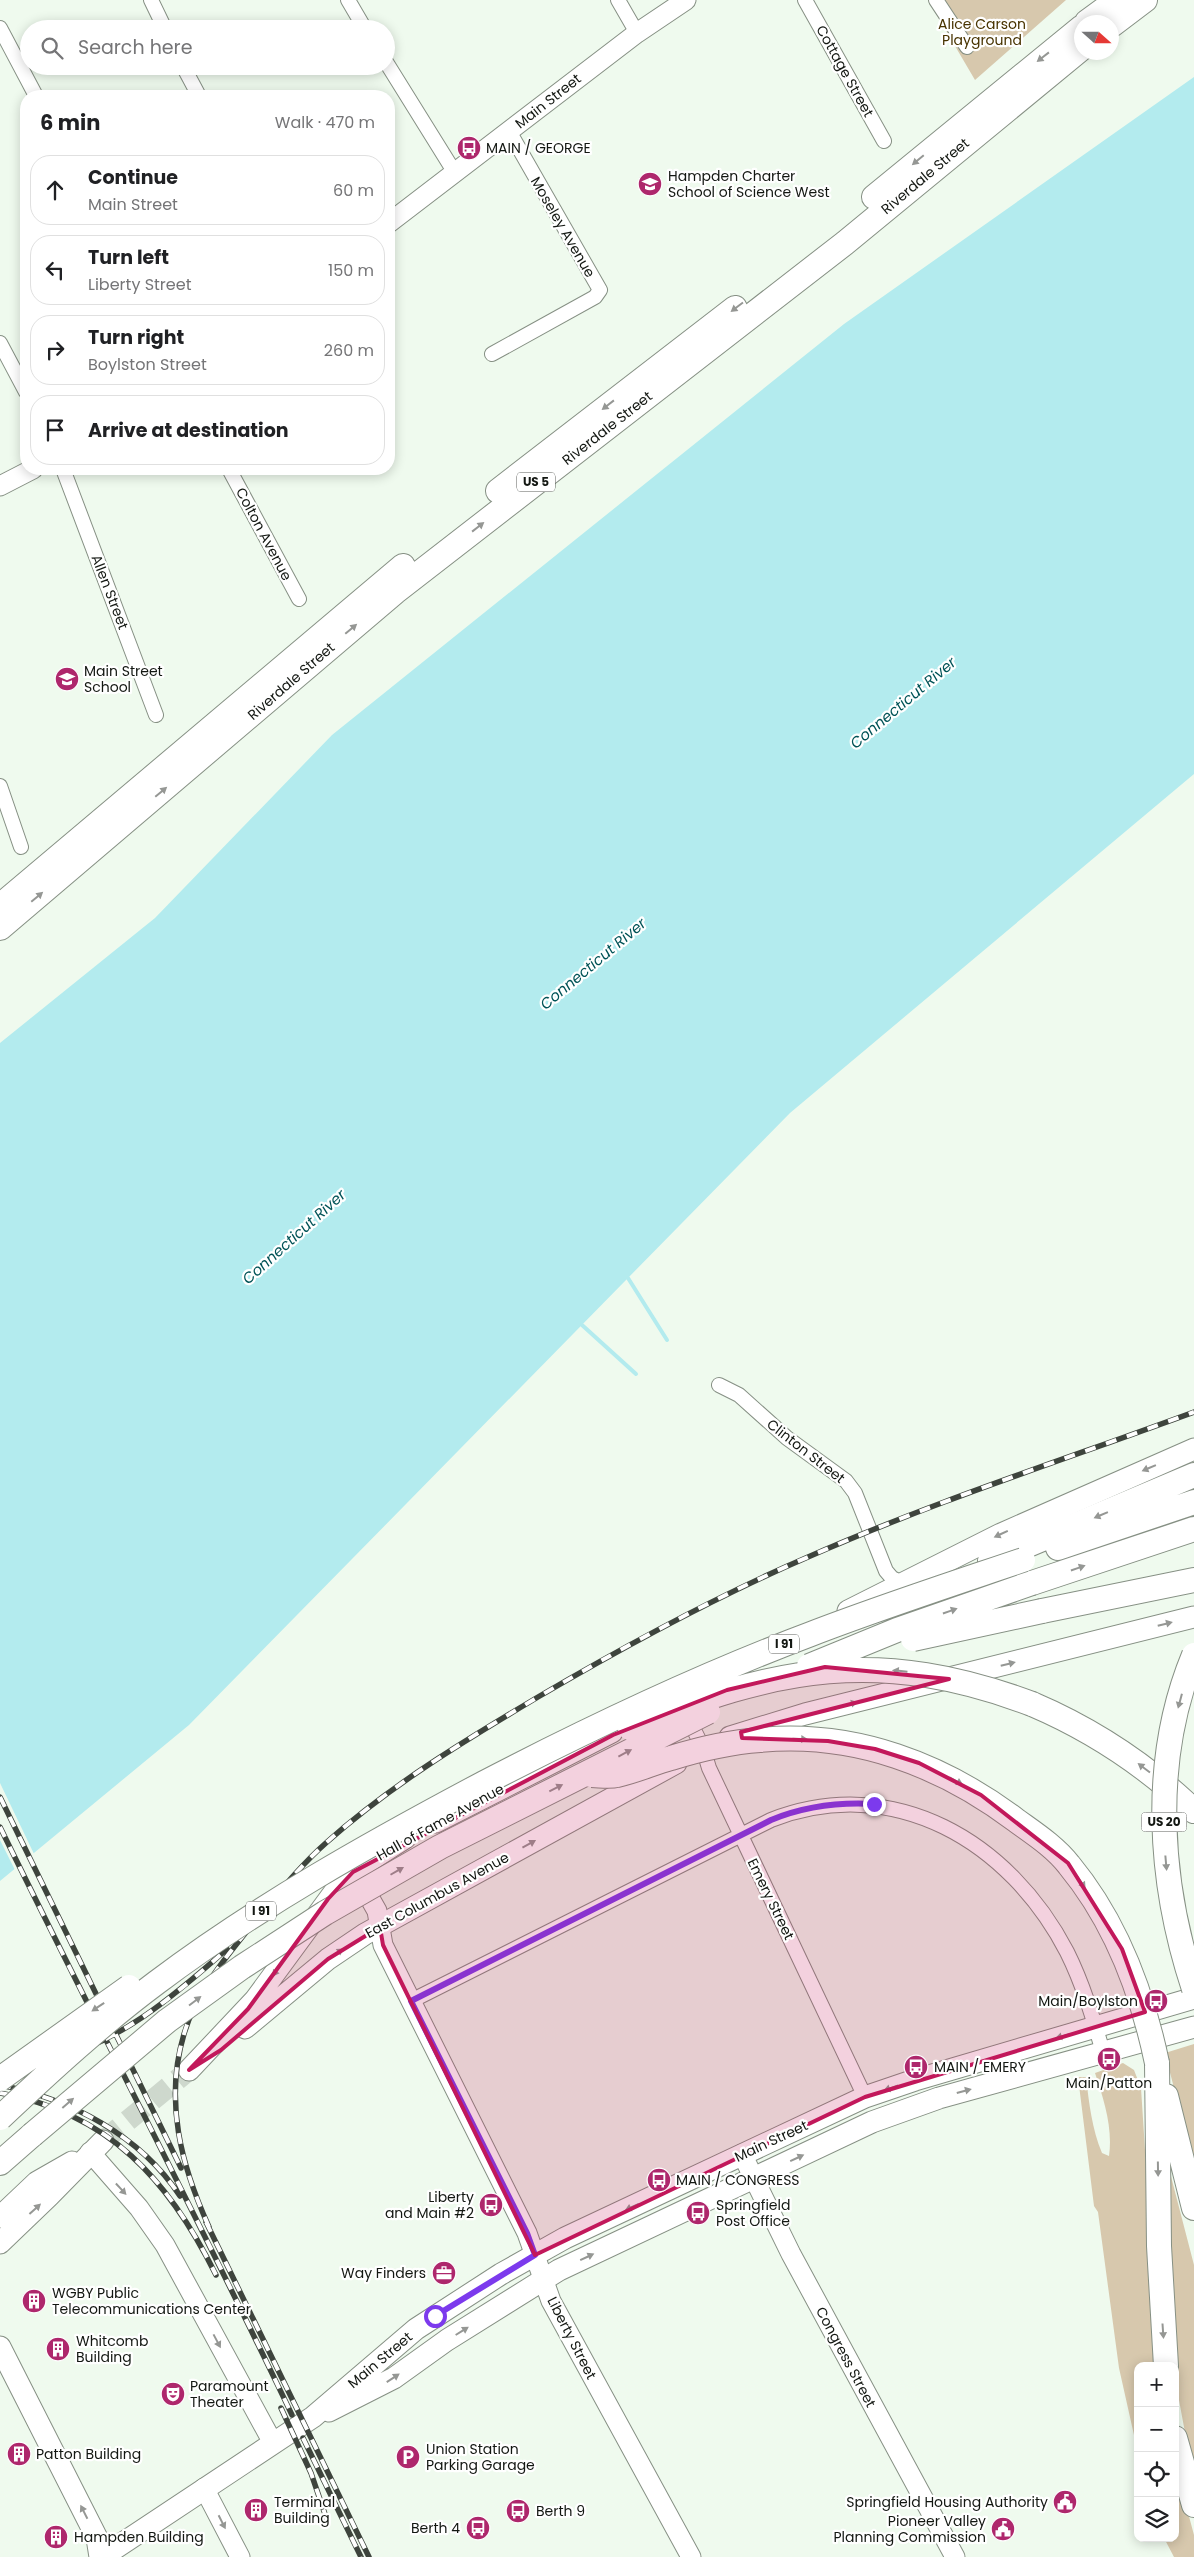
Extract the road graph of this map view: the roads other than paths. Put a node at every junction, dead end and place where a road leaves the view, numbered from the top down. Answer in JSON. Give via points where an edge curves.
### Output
{"nodes":[{"id":1,"x":152,"y":0,"type":"edge"},
{"id":2,"x":348,"y":0,"type":"edge"},
{"id":3,"x":618,"y":0,"type":"edge"},
{"id":4,"x":686,"y":0,"type":"edge"},
{"id":5,"x":805,"y":0,"type":"edge"},
{"id":6,"x":936,"y":0,"type":"edge"},
{"id":7,"x":1117,"y":0,"type":"edge"},
{"id":8,"x":1145,"y":0,"type":"edge"},
{"id":9,"x":1097,"y":15,"type":"edge"},
{"id":10,"x":161,"y":20,"type":"edge"},
{"id":11,"x":360,"y":20,"type":"edge"},
{"id":12,"x":1119,"y":20,"type":"edge"},
{"id":13,"x":0,"y":28,"type":"edge"},
{"id":14,"x":636,"y":33,"type":"junction"},
{"id":15,"x":1074,"y":33,"type":"edge"},
{"id":16,"x":967,"y":46,"type":"dead end"},
{"id":17,"x":1074,"y":55,"type":"edge"},
{"id":18,"x":20,"y":66,"type":"edge"},
{"id":19,"x":25,"y":75,"type":"edge"},
{"id":20,"x":188,"y":75,"type":"edge"},
{"id":21,"x":394,"y":75,"type":"edge"},
{"id":22,"x":33,"y":90,"type":"edge"},
{"id":23,"x":196,"y":90,"type":"edge"},
{"id":24,"x":509,"y":131,"type":"junction"},
{"id":25,"x":884,"y":141,"type":"dead end"},
{"id":26,"x":455,"y":173,"type":"junction"},
{"id":27,"x":395,"y":218,"type":"edge"},
{"id":28,"x":0,"y":343,"type":"edge"},
{"id":29,"x":492,"y":354,"type":"dead end"},
{"id":30,"x":20,"y":381,"type":"edge"},
{"id":31,"x":21,"y":475,"type":"edge"},
{"id":32,"x":65,"y":475,"type":"edge"},
{"id":33,"x":232,"y":475,"type":"edge"},
{"id":34,"x":0,"y":486,"type":"edge"},
{"id":35,"x":299,"y":599,"type":"dead end"},
{"id":36,"x":156,"y":715,"type":"dead end"},
{"id":37,"x":0,"y":786,"type":"edge"},
{"id":38,"x":21,"y":847,"type":"dead end"},
{"id":39,"x":0,"y":906,"type":"edge"},
{"id":40,"x":0,"y":928,"type":"edge"},
{"id":41,"x":719,"y":1385,"type":"dead end"},
{"id":42,"x":1194,"y":1449,"type":"edge"},
{"id":43,"x":1194,"y":1476,"type":"edge"},
{"id":44,"x":1194,"y":1502,"type":"edge"},
{"id":45,"x":1194,"y":1529,"type":"edge"},
{"id":46,"x":1022,"y":1554,"type":"junction"},
{"id":47,"x":1194,"y":1580,"type":"edge"},
{"id":48,"x":900,"y":1593,"type":"junction"},
{"id":49,"x":1194,"y":1617,"type":"edge"},
{"id":50,"x":1194,"y":1655,"type":"edge"},
{"id":51,"x":679,"y":1700,"type":"junction"},
{"id":52,"x":727,"y":1703,"type":"junction"},
{"id":53,"x":618,"y":1729,"type":"junction"},
{"id":54,"x":703,"y":1748,"type":"junction"},
{"id":55,"x":582,"y":1774,"type":"junction"},
{"id":56,"x":649,"y":1778,"type":"junction"},
{"id":57,"x":1194,"y":1811,"type":"edge"},
{"id":58,"x":741,"y":1835,"type":"junction"},
{"id":59,"x":363,"y":1865,"type":"junction"},
{"id":60,"x":380,"y":1927,"type":"junction"},
{"id":61,"x":231,"y":1930,"type":"junction"},
{"id":62,"x":1194,"y":1990,"type":"edge"},
{"id":63,"x":1194,"y":1998,"type":"edge"},
{"id":64,"x":411,"y":2001,"type":"junction"},
{"id":65,"x":1096,"y":2027,"type":"junction"},
{"id":66,"x":1194,"y":2027,"type":"edge"},
{"id":67,"x":1103,"y":2052,"type":"junction"},
{"id":68,"x":1157,"y":2063,"type":"junction"},
{"id":69,"x":189,"y":2070,"type":"joint"},
{"id":70,"x":0,"y":2078,"type":"edge"},
{"id":71,"x":865,"y":2098,"type":"junction"},
{"id":72,"x":0,"y":2118,"type":"edge"},
{"id":73,"x":0,"y":2129,"type":"edge"},
{"id":74,"x":96,"y":2146,"type":"junction"},
{"id":75,"x":742,"y":2154,"type":"junction"},
{"id":76,"x":0,"y":2163,"type":"edge"},
{"id":77,"x":753,"y":2178,"type":"junction"},
{"id":78,"x":1194,"y":2208,"type":"edge"},
{"id":79,"x":0,"y":2217,"type":"edge"},
{"id":80,"x":0,"y":2243,"type":"edge"},
{"id":81,"x":535,"y":2255,"type":"junction"},
{"id":82,"x":543,"y":2279,"type":"junction"},
{"id":83,"x":0,"y":2347,"type":"edge"},
{"id":84,"x":1166,"y":2362,"type":"edge"},
{"id":85,"x":313,"y":2417,"type":"junction"},
{"id":86,"x":273,"y":2443,"type":"junction"},
{"id":87,"x":1179,"y":2452,"type":"edge"},
{"id":88,"x":204,"y":2488,"type":"junction"},
{"id":89,"x":1194,"y":2505,"type":"edge"},
{"id":90,"x":101,"y":2557,"type":"edge"},
{"id":91,"x":240,"y":2557,"type":"edge"},
{"id":92,"x":691,"y":2557,"type":"edge"},
{"id":93,"x":955,"y":2557,"type":"edge"}],
"edges":[{"from":1,"to":10,"type":"street"},
{"from":2,"to":11,"type":"street"},
{"from":3,"to":14,"type":"street"},
{"from":4,"to":14,"type":"main road","name":"Main Street"},
{"from":5,"to":25,"type":"street","name":"Cottage Street"},
{"from":6,"to":16,"type":"street"},
{"from":7,"to":9,"type":"highway"},
{"from":8,"to":12,"type":"highway"},
{"from":13,"to":18,"type":"street"},
{"from":14,"to":24,"type":"main road","name":"Main Street"},
{"from":15,"to":39,"type":"highway","name":"Riverdale Street","number":"US 5","one_way":true,"via":[[984,104],[799,260],[375,587]]},
{"from":40,"to":17,"type":"highway","name":"Riverdale Street","number":"US 5","one_way":true,"via":[[395,592],[845,243]]},
{"from":19,"to":22,"type":"street"},
{"from":20,"to":23,"type":"street"},
{"from":21,"to":26,"type":"street"},
{"from":24,"to":26,"type":"main road","name":"Main Street"},
{"from":24,"to":29,"type":"street","name":"Moseley Avenue","via":[[600,290],[595,297]]},
{"from":26,"to":27,"type":"main road","name":"Main Street"},
{"from":28,"to":30,"type":"street"},
{"from":31,"to":34,"type":"main road"},
{"from":32,"to":36,"type":"street","name":"Allen Street"},
{"from":33,"to":35,"type":"street","name":"Colton Avenue"},
{"from":37,"to":38,"type":"street"},
{"from":41,"to":48,"type":"street","name":"Clinton Street","via":[[739,1395],[787,1438],[846,1481],[855,1493],[886,1571]]},
{"from":42,"to":48,"type":"main road","name":"Hall of Fame Avenue","one_way":true,"via":[[1044,1514]]},
{"from":43,"to":46,"type":"highway","one_way":true},
{"from":44,"to":46,"type":"highway","number":"I 91"},
{"from":52,"to":45,"type":"highway","number":"I 91","one_way":true,"bridge":true,"via":[[854,1646]]},
{"from":46,"to":48,"type":"highway","number":"I 91","bridge":true},
{"from":47,"to":52,"type":"highway","bridge":true,"via":[[913,1639]]},
{"from":48,"to":51,"type":"main road","name":"Hall of Fame Avenue"},
{"from":48,"to":61,"type":"highway","number":"I 91","bridge":true,"via":[[553,1747],[382,1839]]},
{"from":54,"to":49,"type":"main road","name":"East Columbus Avenue","one_way":true,"via":[[805,1714]]},
{"from":50,"to":62,"type":"highway","number":"US 20","one_way":true,"bridge":true,"via":[[1170,1748],[1164,1821],[1172,1906]]},
{"from":51,"to":53,"type":"main road","name":"Hall of Fame Avenue"},
{"from":51,"to":54,"type":"street","name":"Emery Street"},
{"from":55,"to":52,"type":"highway","number":"I 91","one_way":true,"bridge":true},
{"from":53,"to":56,"type":"main road","via":[[636,1731],[650,1743],[655,1761]]},
{"from":53,"to":59,"type":"main road","name":"Hall of Fame Avenue","via":[[414,1833]]},
{"from":54,"to":56,"type":"main road","name":"East Columbus Avenue"},
{"from":54,"to":58,"type":"street","name":"Emery Street","via":[[709,1768]]},
{"from":55,"to":68,"type":"highway","one_way":true,"bridge":true,"via":[[616,1776],[717,1746],[785,1739],[828,1741],[875,1749],[940,1772],[1000,1808],[1068,1864],[1122,1949],[1147,2016]]},
{"from":76,"to":55,"type":"highway","number":"I 91","one_way":true,"bridge":true,"via":[[130,2050],[242,1967],[325,1913],[408,1865]]},
{"from":60,"to":56,"type":"main road","name":"East Columbus Avenue","one_way":true},
{"from":57,"to":73,"type":"highway","one_way":true,"bridge":true,"via":[[1155,1777],[1085,1729],[1032,1704],[972,1684],[936,1676],[852,1669],[791,1674],[749,1684],[657,1716],[584,1749],[389,1852],[222,1954],[146,2009]]},
{"from":58,"to":64,"type":"street"},
{"from":58,"to":65,"type":"street","via":[[789,1813],[844,1803],[890,1807],[941,1825],[978,1847],[1007,1872],[1046,1918],[1075,1970]]},
{"from":58,"to":71,"type":"street","name":"Emery Street"},
{"from":59,"to":60,"type":"main road","name":"Liberty Street","via":[[368,1895],[377,1911]]},
{"from":59,"to":69,"type":"main road","name":"Hall of Fame Avenue","one_way":true,"via":[[338,1887],[251,2005]]},
{"from":60,"to":64,"type":"main road","name":"Liberty Street","via":[[382,1945]]},
{"from":69,"to":60,"type":"main road","name":"East Columbus Avenue","one_way":true,"via":[[221,2050],[328,1958]]},
{"from":61,"to":70,"type":"highway","one_way":true,"bridge":true,"via":[[141,1979]]},
{"from":61,"to":72,"type":"highway","number":"I 91","bridge":true,"via":[[117,2013]]},
{"from":63,"to":65,"type":"main road","name":"Main Street"},
{"from":64,"to":81,"type":"main road","name":"Liberty Street"},
{"from":65,"to":67,"type":"street"},
{"from":65,"to":71,"type":"main road","name":"Main Street","one_way":true},
{"from":66,"to":67,"type":"main road","name":"Main Street"},
{"from":77,"to":67,"type":"main road","name":"Main Street","one_way":true,"via":[[917,2104]]},
{"from":68,"to":78,"type":"highway"},
{"from":68,"to":84,"type":"highway","one_way":true,"via":[[1159,2246]]},
{"from":71,"to":75,"type":"main road","name":"Main Street"},
{"from":74,"to":79,"type":"main road","via":[[37,2182]]},
{"from":80,"to":74,"type":"main road","one_way":true},
{"from":74,"to":86,"type":"main road","one_way":true,"via":[[166,2245]]},
{"from":75,"to":77,"type":"main road","name":"Congress Street"},
{"from":75,"to":81,"type":"main road","name":"Main Street","one_way":true},
{"from":82,"to":77,"type":"main road","name":"Main Street","one_way":true},
{"from":77,"to":93,"type":"main road","name":"Congress Street"},
{"from":81,"to":82,"type":"main road","name":"Liberty Street"},
{"from":81,"to":85,"type":"main road","name":"Main Street","via":[[425,2322]]},
{"from":85,"to":82,"type":"main road","name":"Main Street","one_way":true,"via":[[389,2382],[447,2340]]},
{"from":82,"to":92,"type":"main road","name":"Liberty Street","via":[[551,2301]]},
{"from":90,"to":83,"type":"main road","one_way":true,"via":[[98,2538]]},
{"from":85,"to":86,"type":"main road","name":"Main Street"},
{"from":86,"to":88,"type":"main road","name":"Main Street"},
{"from":87,"to":89,"type":"highway"},
{"from":88,"to":90,"type":"main road","name":"Main Street"},
{"from":88,"to":91,"type":"main road","one_way":true}]}
